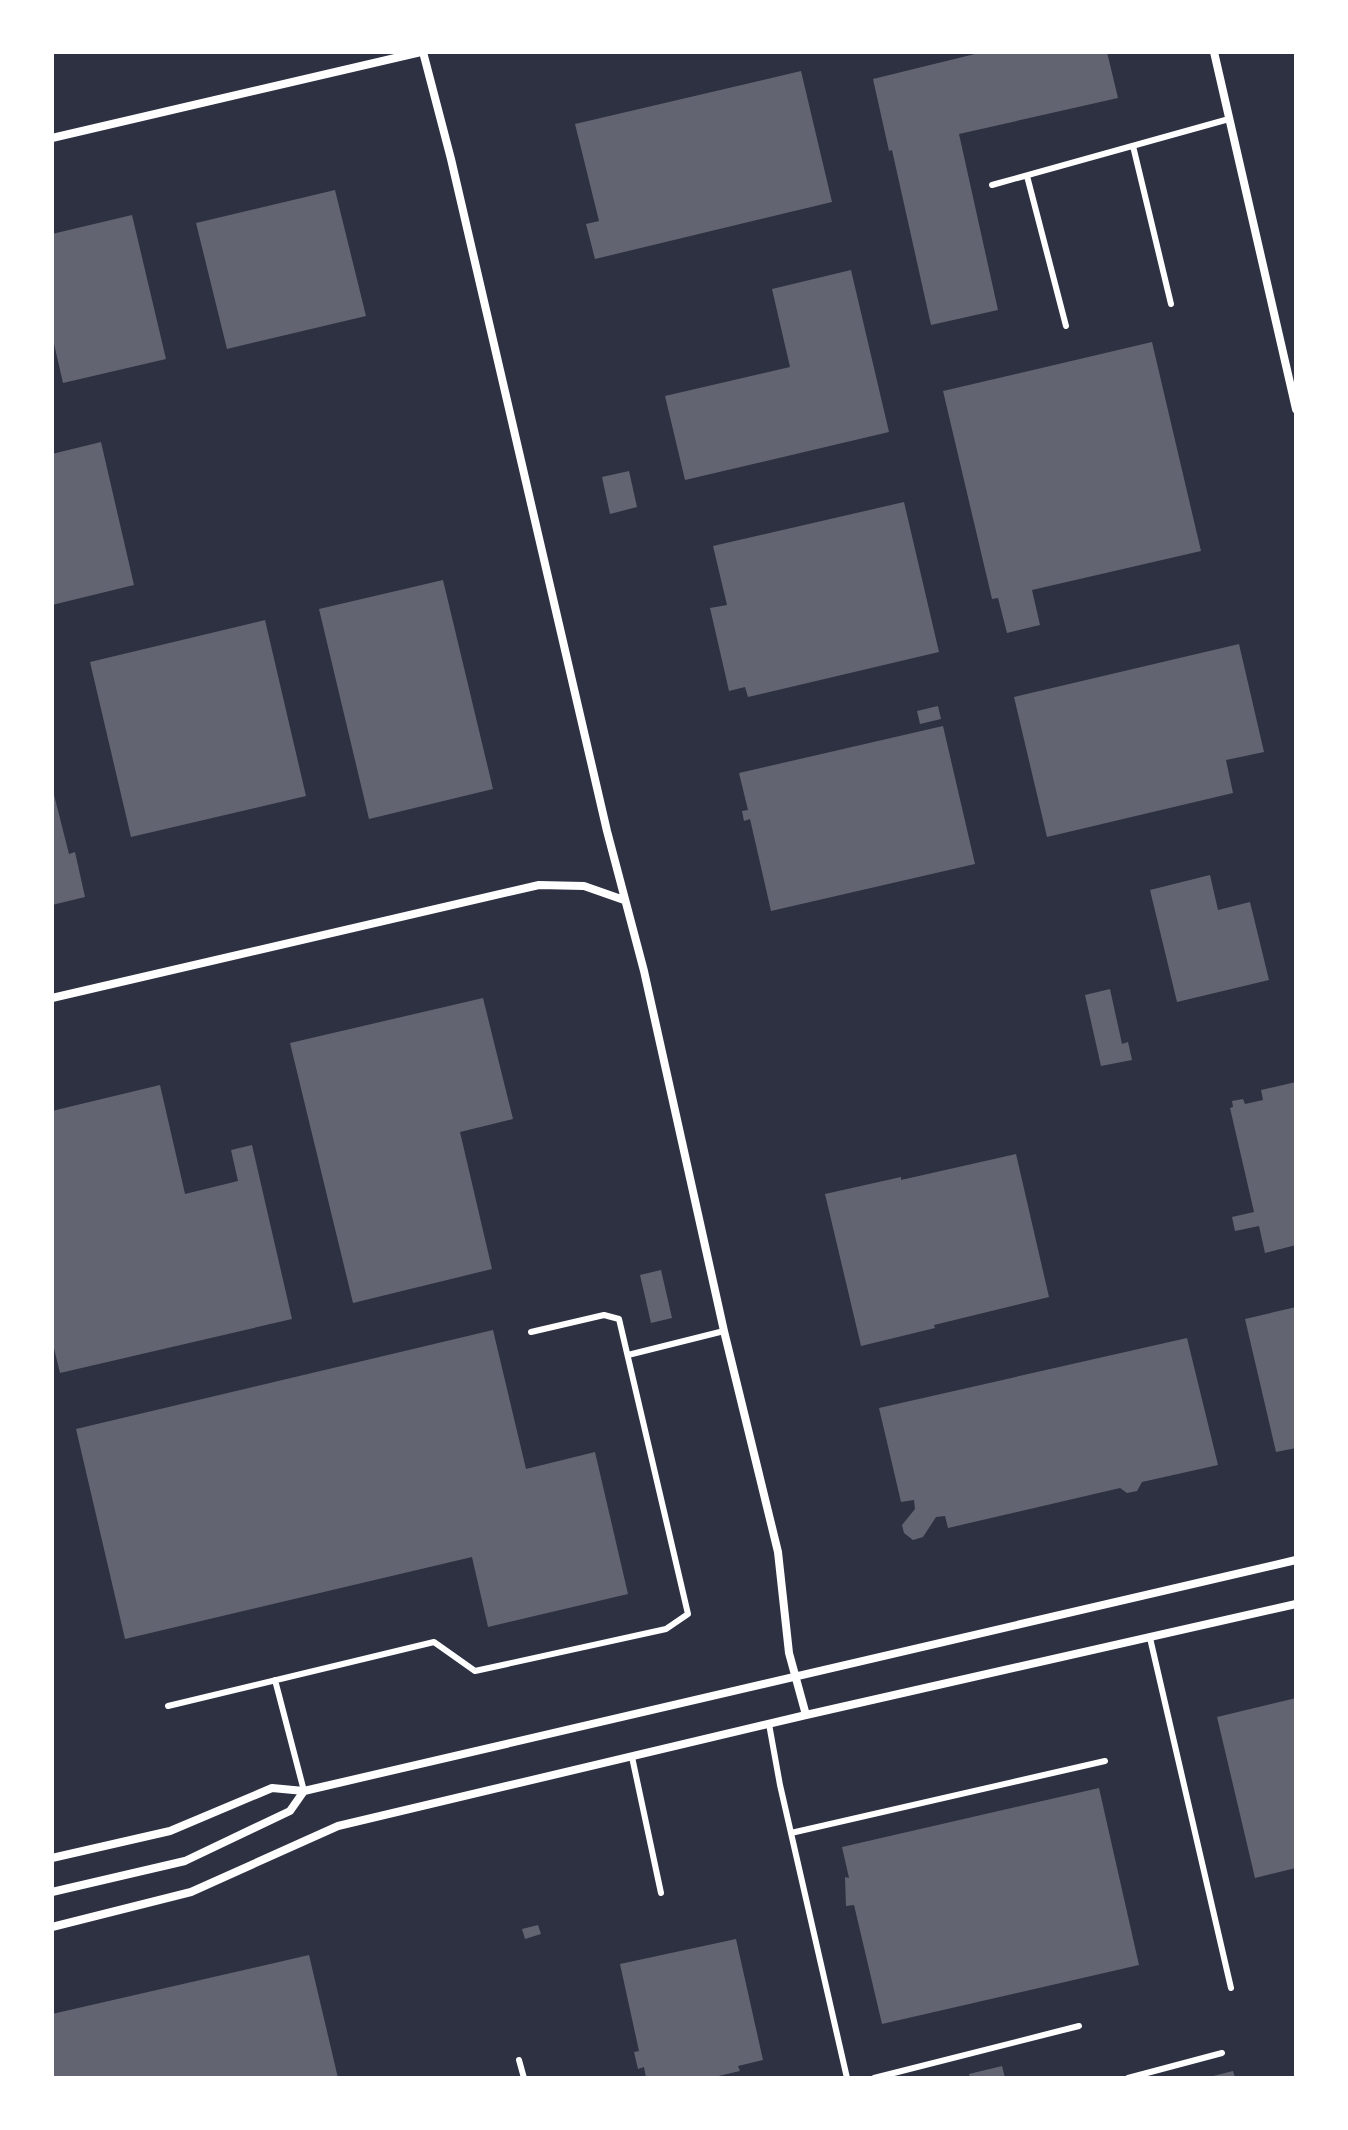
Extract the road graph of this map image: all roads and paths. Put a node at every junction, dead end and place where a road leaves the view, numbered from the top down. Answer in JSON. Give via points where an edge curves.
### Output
{"nodes":[{"id":1,"x":422,"y":52,"type":"edge"},
{"id":2,"x":1214,"y":52,"type":"edge"},
{"id":3,"x":1229,"y":119,"type":"junction"},
{"id":4,"x":52,"y":138,"type":"edge"},
{"id":5,"x":1133,"y":146,"type":"junction"},
{"id":6,"x":1027,"y":176,"type":"junction"},
{"id":7,"x":992,"y":185,"type":"dead end"},
{"id":8,"x":1171,"y":304,"type":"dead end"},
{"id":9,"x":1066,"y":326,"type":"dead end"},
{"id":10,"x":1296,"y":409,"type":"edge"},
{"id":11,"x":624,"y":900,"type":"junction"},
{"id":12,"x":52,"y":998,"type":"edge"},
{"id":13,"x":724,"y":1331,"type":"junction"},
{"id":14,"x":531,"y":1332,"type":"dead end"},
{"id":15,"x":628,"y":1355,"type":"junction"},
{"id":16,"x":1296,"y":1560,"type":"edge"},
{"id":17,"x":1296,"y":1604,"type":"edge"},
{"id":18,"x":1150,"y":1638,"type":"junction"},
{"id":19,"x":795,"y":1676,"type":"junction"},
{"id":20,"x":275,"y":1680,"type":"junction"},
{"id":21,"x":168,"y":1706,"type":"dead end"},
{"id":22,"x":806,"y":1715,"type":"junction"},
{"id":23,"x":769,"y":1724,"type":"junction"},
{"id":24,"x":632,"y":1757,"type":"junction"},
{"id":25,"x":1105,"y":1761,"type":"dead end"},
{"id":26,"x":304,"y":1791,"type":"junction"},
{"id":27,"x":791,"y":1833,"type":"junction"},
{"id":28,"x":52,"y":1858,"type":"edge"},
{"id":29,"x":52,"y":1892,"type":"edge"},
{"id":30,"x":661,"y":1893,"type":"dead end"},
{"id":31,"x":52,"y":1927,"type":"edge"},
{"id":32,"x":1231,"y":1988,"type":"dead end"},
{"id":33,"x":1079,"y":2026,"type":"dead end"},
{"id":34,"x":1222,"y":2053,"type":"dead end"},
{"id":35,"x":519,"y":2060,"type":"dead end"},
{"id":36,"x":524,"y":2078,"type":"edge"},
{"id":37,"x":847,"y":2078,"type":"edge"},
{"id":38,"x":874,"y":2078,"type":"edge"},
{"id":39,"x":1128,"y":2078,"type":"edge"}],
"edges":[{"from":1,"to":4,"type":"street"},
{"from":1,"to":11,"type":"street"},
{"from":2,"to":3,"type":"street"},
{"from":3,"to":5,"type":"lane"},
{"from":3,"to":10,"type":"street"},
{"from":5,"to":6,"type":"lane"},
{"from":5,"to":8,"type":"lane"},
{"from":6,"to":7,"type":"lane"},
{"from":6,"to":9,"type":"lane"},
{"from":11,"to":12,"type":"street","via":[[584,886],[539,885]]},
{"from":11,"to":13,"type":"street"},
{"from":13,"to":15,"type":"lane"},
{"from":13,"to":19,"type":"street","via":[[778,1552]]},
{"from":14,"to":15,"type":"lane","via":[[604,1315],[619,1319]]},
{"from":15,"to":20,"type":"lane","via":[[688,1614],[666,1629],[475,1671],[434,1642]]},
{"from":16,"to":19,"type":"street"},
{"from":17,"to":18,"type":"street"},
{"from":18,"to":22,"type":"street"},
{"from":18,"to":32,"type":"lane"},
{"from":19,"to":22,"type":"street"},
{"from":19,"to":26,"type":"street"},
{"from":20,"to":21,"type":"lane"},
{"from":20,"to":26,"type":"lane"},
{"from":22,"to":23,"type":"street"},
{"from":23,"to":24,"type":"street"},
{"from":23,"to":27,"type":"lane"},
{"from":24,"to":30,"type":"lane"},
{"from":24,"to":31,"type":"street","via":[[338,1826],[191,1892]]},
{"from":25,"to":27,"type":"lane"},
{"from":26,"to":28,"type":"street","via":[[272,1788],[170,1831]]},
{"from":26,"to":29,"type":"street","via":[[290,1811],[185,1861]]},
{"from":27,"to":37,"type":"lane"},
{"from":33,"to":38,"type":"lane"},
{"from":34,"to":39,"type":"lane"},
{"from":35,"to":36,"type":"lane"}]}
